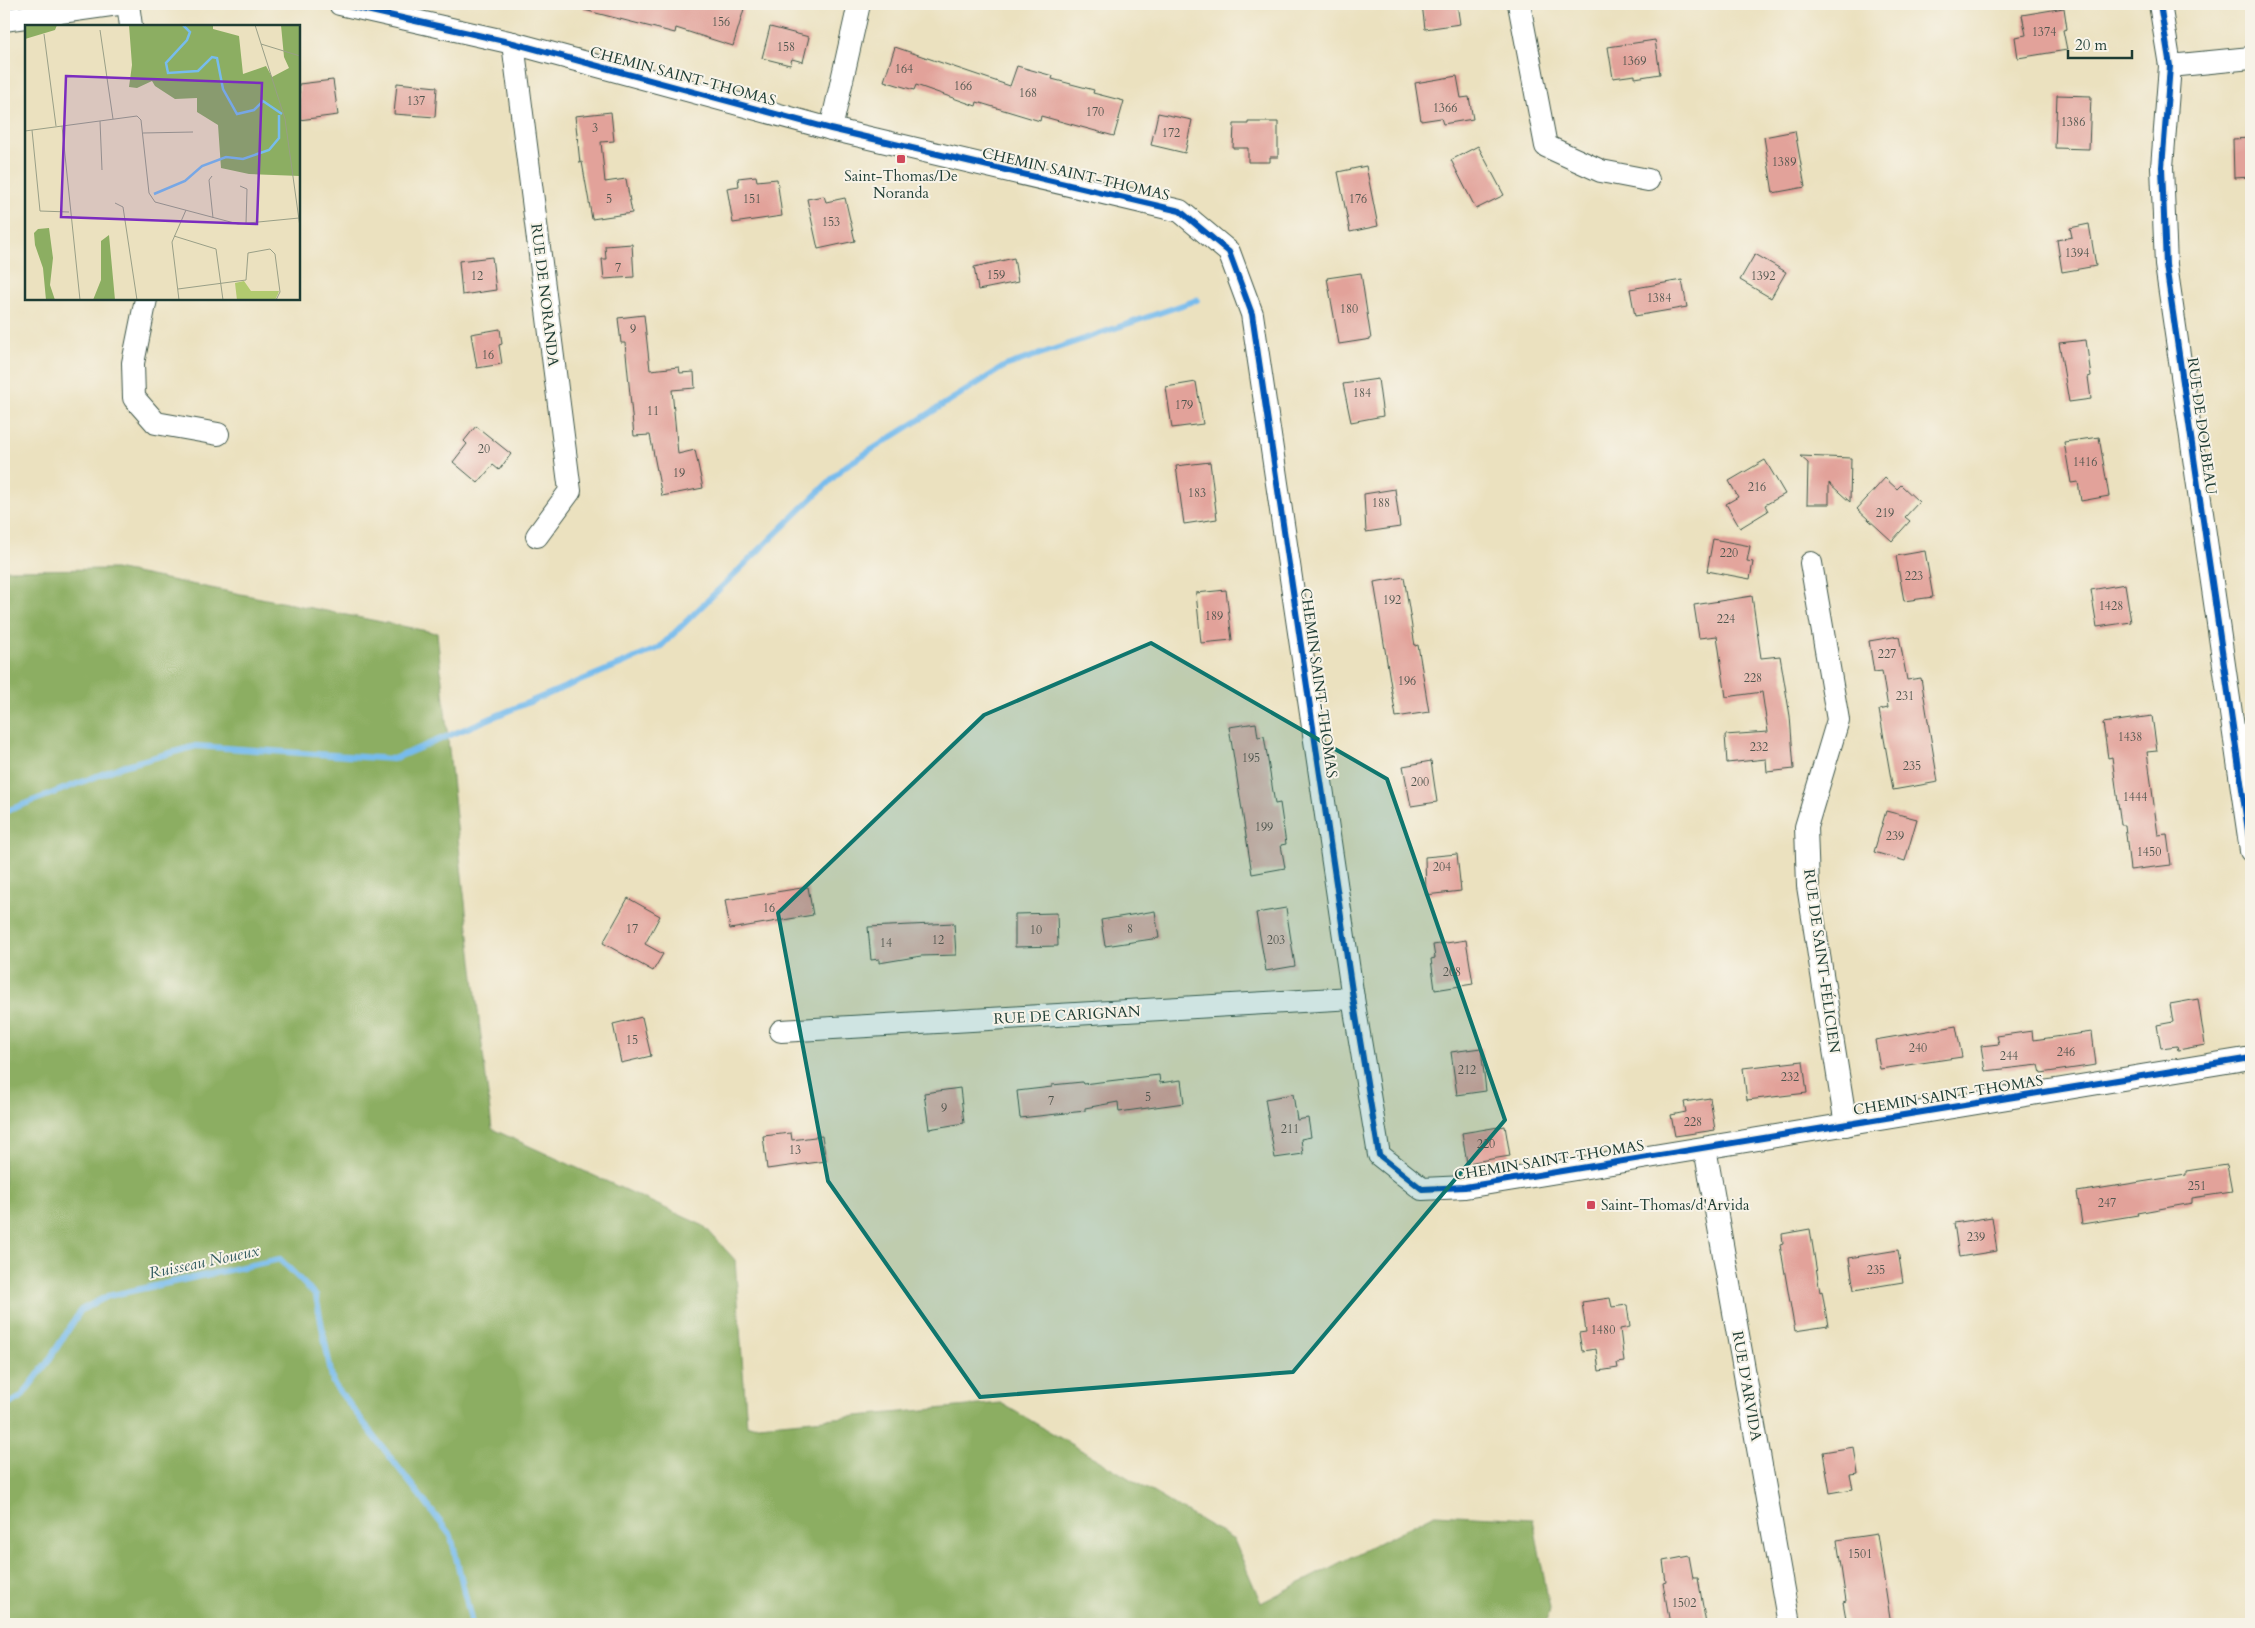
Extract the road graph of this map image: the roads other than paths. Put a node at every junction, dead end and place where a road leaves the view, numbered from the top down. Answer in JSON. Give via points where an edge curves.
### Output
{"nodes":[{"id":1,"x":118,"y":4,"type":"edge"},
{"id":2,"x":128,"y":4,"type":"edge"},
{"id":3,"x":340,"y":4,"type":"edge"},
{"id":4,"x":859,"y":4,"type":"edge"},
{"id":5,"x":1519,"y":4,"type":"edge"},
{"id":6,"x":2160,"y":4,"type":"edge"},
{"id":7,"x":4,"y":20,"type":"edge"},
{"id":8,"x":131,"y":25,"type":"edge"},
{"id":9,"x":513,"y":43,"type":"junction"},
{"id":10,"x":2251,"y":58,"type":"edge"},
{"id":11,"x":2170,"y":66,"type":"junction"},
{"id":12,"x":831,"y":129,"type":"junction"},
{"id":13,"x":1648,"y":180,"type":"dead end"},
{"id":14,"x":146,"y":300,"type":"edge"},
{"id":15,"x":218,"y":434,"type":"dead end"},
{"id":16,"x":536,"y":536,"type":"dead end"},
{"id":17,"x":1812,"y":563,"type":"dead end"},
{"id":18,"x":2251,"y":851,"type":"edge"},
{"id":19,"x":1353,"y":998,"type":"junction"},
{"id":20,"x":781,"y":1032,"type":"dead end"},
{"id":21,"x":2251,"y":1058,"type":"edge"},
{"id":22,"x":1846,"y":1125,"type":"junction"},
{"id":23,"x":1705,"y":1148,"type":"junction"},
{"id":24,"x":1789,"y":1624,"type":"edge"}],
"edges":[{"from":1,"to":7,"type":"street"},
{"from":2,"to":8,"type":"street"},
{"from":3,"to":9,"type":"street","name":"CHEMIN SAINT-THOMAS"},
{"from":4,"to":12,"type":"street"},
{"from":5,"to":13,"type":"street","via":[[1546,146],[1600,171]]},
{"from":6,"to":11,"type":"street","name":"RUE DE DOLBEAU"},
{"from":9,"to":12,"type":"street","name":"CHEMIN SAINT-THOMAS"},
{"from":9,"to":16,"type":"street","name":"RUE DE NORANDA","via":[[570,491]]},
{"from":10,"to":11,"type":"street"},
{"from":11,"to":18,"type":"street","name":"RUE DE DOLBEAU","via":[[2162,167],[2166,265]]},
{"from":12,"to":19,"type":"street","name":"CHEMIN SAINT-THOMAS","via":[[1180,211],[1229,252],[1252,314]]},
{"from":14,"to":15,"type":"street","via":[[133,363],[134,398],[156,423]]},
{"from":17,"to":22,"type":"street","name":"RUE DE SAINT-FÉLICIEN","via":[[1838,720],[1806,827],[1808,886]]},
{"from":19,"to":20,"type":"street","name":"RUE DE CARIGNAN"},
{"from":19,"to":23,"type":"street","name":"CHEMIN SAINT-THOMAS","via":[[1379,1155],[1422,1189],[1465,1187]]},
{"from":21,"to":22,"type":"street","name":"CHEMIN SAINT-THOMAS"},
{"from":22,"to":23,"type":"street","name":"CHEMIN SAINT-THOMAS"},
{"from":23,"to":24,"type":"street","name":"RUE D'ARVIDA"}]}
